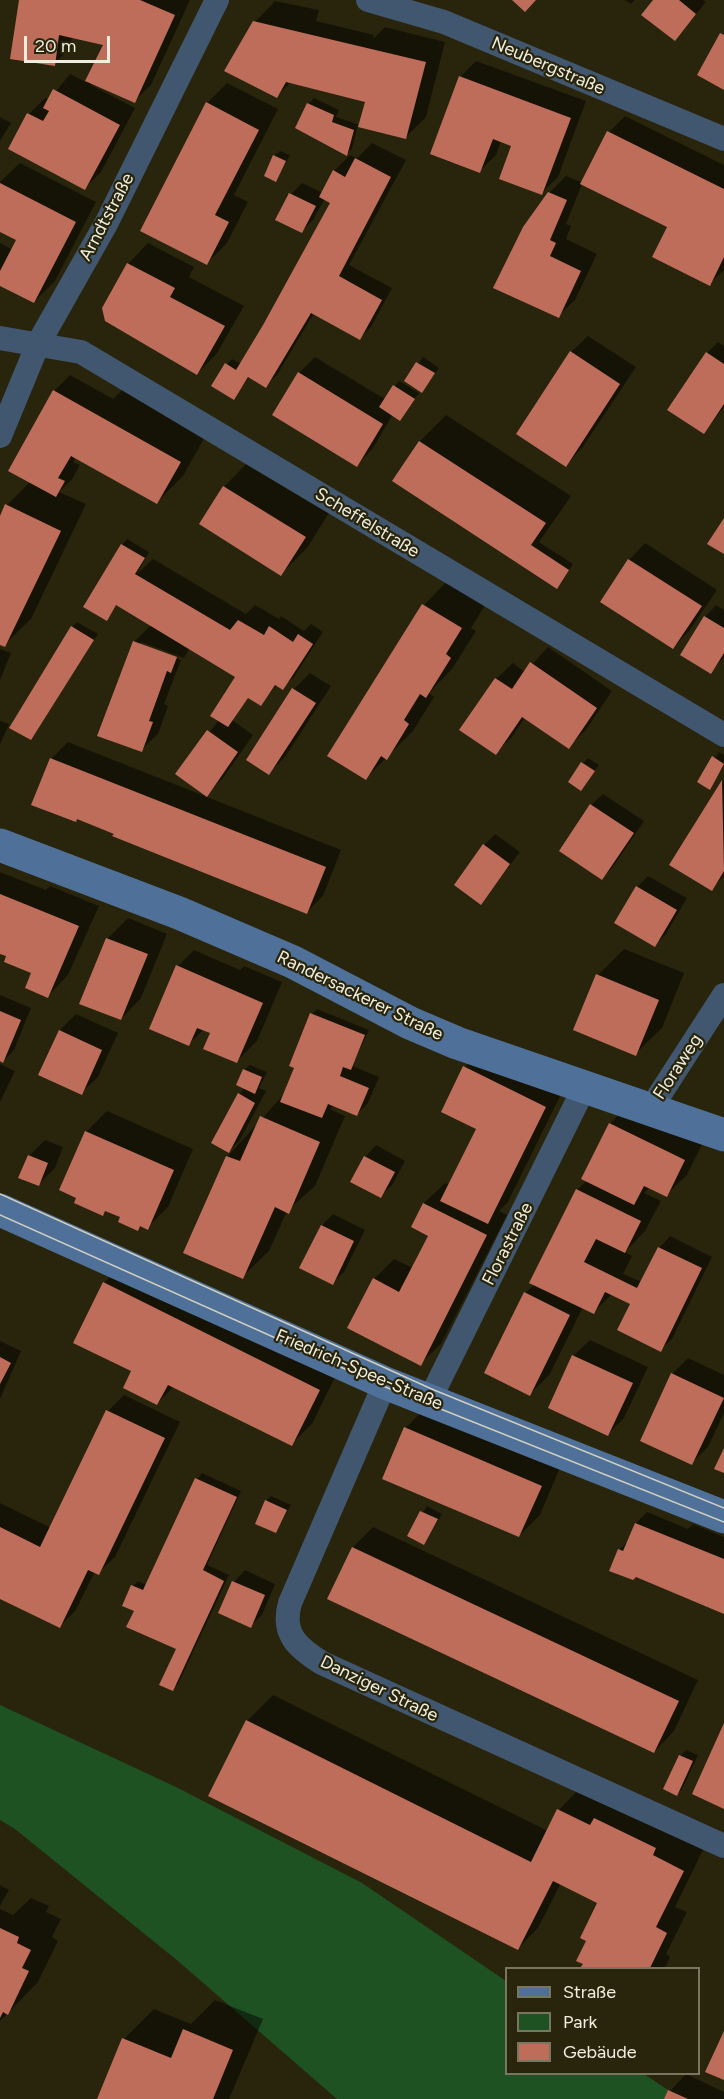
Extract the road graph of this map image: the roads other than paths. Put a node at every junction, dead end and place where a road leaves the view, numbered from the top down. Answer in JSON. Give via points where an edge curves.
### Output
{"nodes":[{"id":1,"x":217,"y":0,"type":"edge"},
{"id":2,"x":368,"y":0,"type":"edge"},
{"id":3,"x":724,"y":139,"type":"edge"},
{"id":4,"x":0,"y":338,"type":"edge"},
{"id":5,"x":38,"y":344,"type":"junction"},
{"id":6,"x":0,"y":436,"type":"edge"},
{"id":7,"x":724,"y":735,"type":"edge"},
{"id":8,"x":0,"y":845,"type":"edge"},
{"id":9,"x":724,"y":995,"type":"edge"},
{"id":10,"x":585,"y":1086,"type":"junction"},
{"id":11,"x":651,"y":1108,"type":"junction"},
{"id":12,"x":724,"y":1135,"type":"edge"},
{"id":13,"x":0,"y":1210,"type":"edge"},
{"id":14,"x":385,"y":1383,"type":"junction"},
{"id":15,"x":429,"y":1401,"type":"junction"},
{"id":16,"x":724,"y":1517,"type":"edge"},
{"id":17,"x":724,"y":1846,"type":"edge"}],
"edges":[{"from":1,"to":5,"type":"street","name":"Arndtstraße","via":[[101,232]]},
{"from":2,"to":3,"type":"street","name":"Neubergstraße","via":[[444,22]]},
{"from":4,"to":5,"type":"street","name":"Scheffelstraße"},
{"from":5,"to":6,"type":"street","name":"Arndtstraße"},
{"from":5,"to":7,"type":"street","name":"Scheffelstraße","via":[[81,352]]},
{"from":8,"to":10,"type":"street","name":"Randersackerer Straße","via":[[293,962],[457,1043]]},
{"from":9,"to":11,"type":"street","name":"Floraweg"},
{"from":10,"to":11,"type":"street","name":"Randersackerer Straße"},
{"from":10,"to":15,"type":"street","name":"Florastraße"},
{"from":11,"to":12,"type":"street","name":"Randersackerer Straße"},
{"from":13,"to":14,"type":"street","name":"Friedrich-Spee-Straße"},
{"from":14,"to":15,"type":"street","name":"Friedrich-Spee-Straße"},
{"from":14,"to":17,"type":"street","name":"Danziger Straße","via":[[290,1603],[287,1625],[295,1644],[322,1663]]},
{"from":15,"to":16,"type":"street","name":"Friedrich-Spee-Straße"}]}
